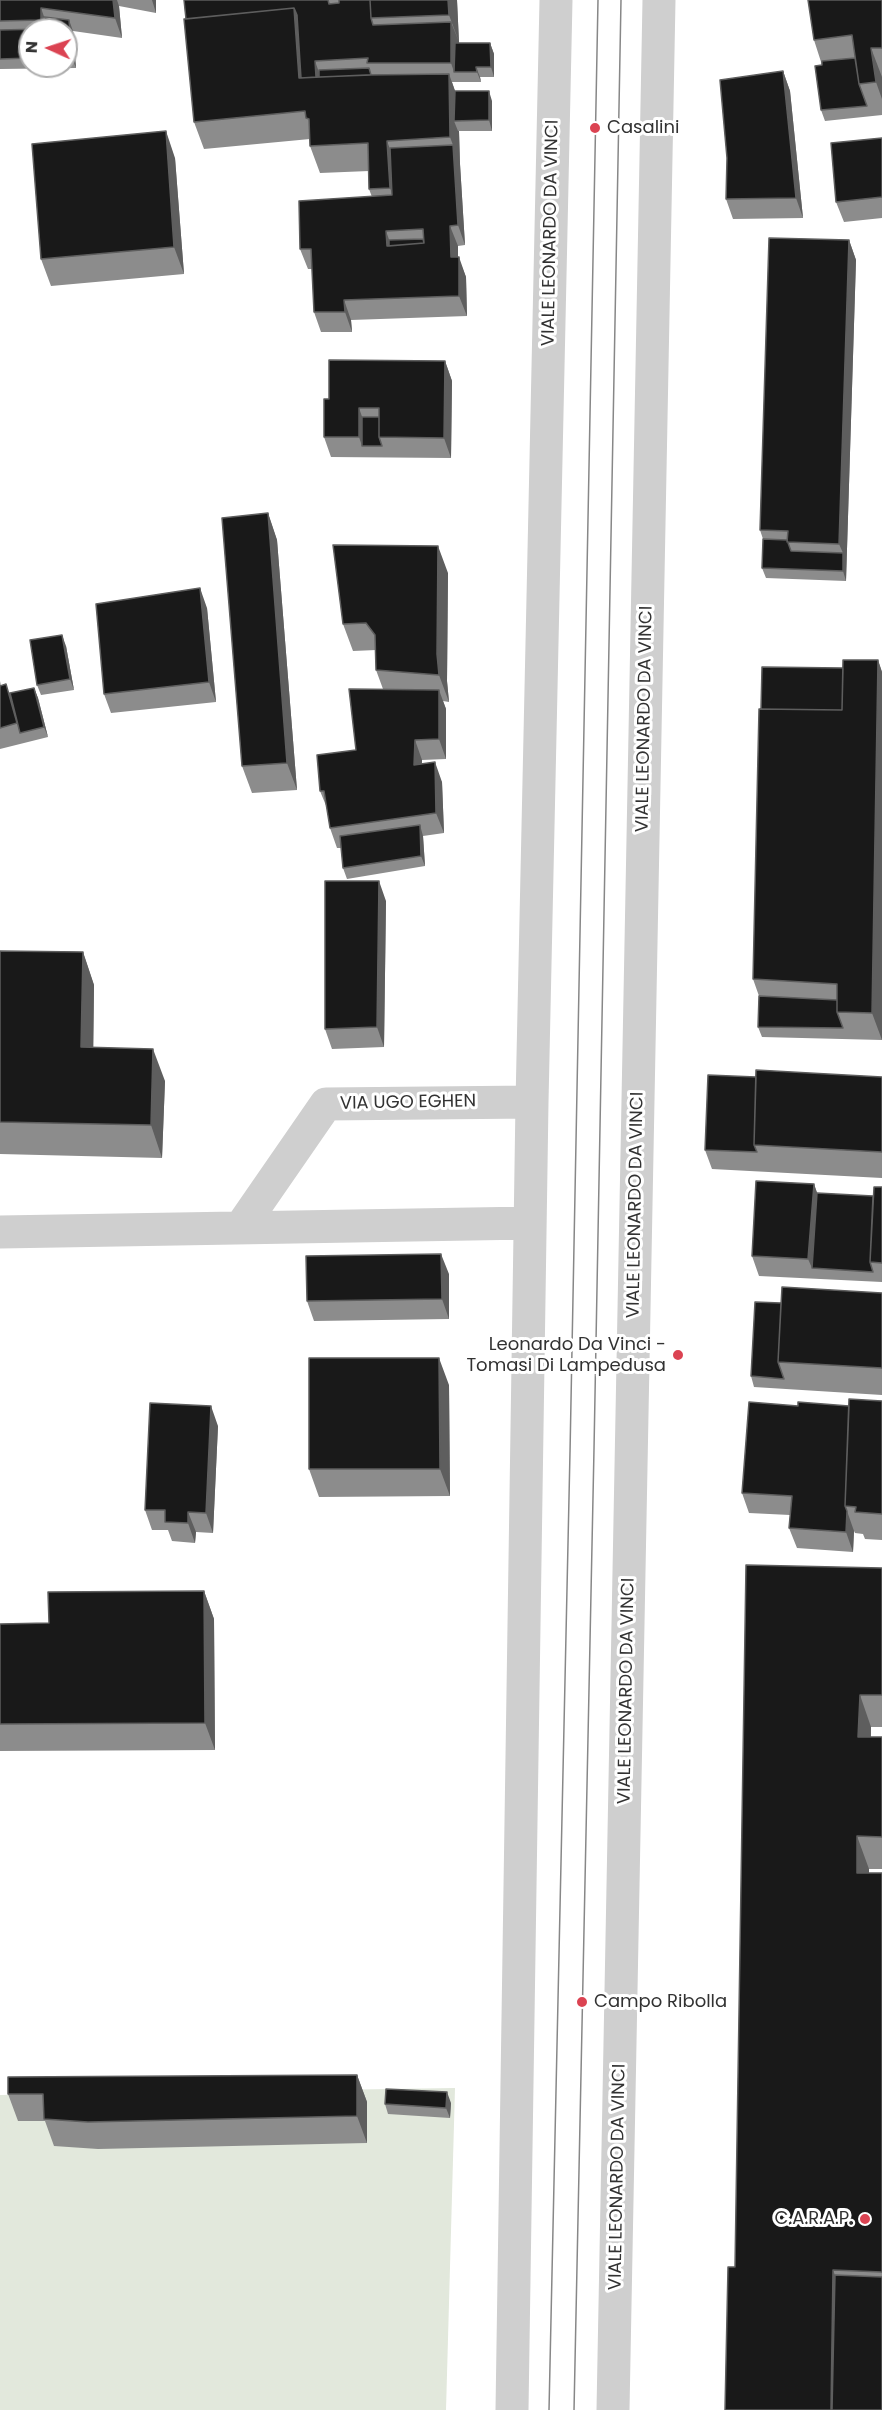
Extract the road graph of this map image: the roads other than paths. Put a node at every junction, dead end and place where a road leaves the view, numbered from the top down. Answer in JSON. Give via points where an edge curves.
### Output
{"nodes":[{"id":1,"x":556,"y":0,"type":"edge"},
{"id":2,"x":658,"y":0,"type":"edge"},
{"id":3,"x":532,"y":1102,"type":"junction"},
{"id":4,"x":530,"y":1223,"type":"junction"},
{"id":5,"x":242,"y":1227,"type":"junction"},
{"id":6,"x":0,"y":1232,"type":"edge"},
{"id":7,"x":512,"y":2410,"type":"edge"},
{"id":8,"x":613,"y":2410,"type":"edge"}],
"edges":[{"from":1,"to":3,"type":"street","name":"VIALE LEONARDO DA VINCI"},
{"from":2,"to":8,"type":"street","name":"VIALE LEONARDO DA VINCI"},
{"from":3,"to":4,"type":"street","name":"VIALE LEONARDO DA VINCI"},
{"from":3,"to":5,"type":"street","name":"VIA UGO EGHEN","via":[[326,1104]]},
{"from":4,"to":5,"type":"street"},
{"from":4,"to":7,"type":"street","name":"VIALE LEONARDO DA VINCI"},
{"from":5,"to":6,"type":"street"}]}
